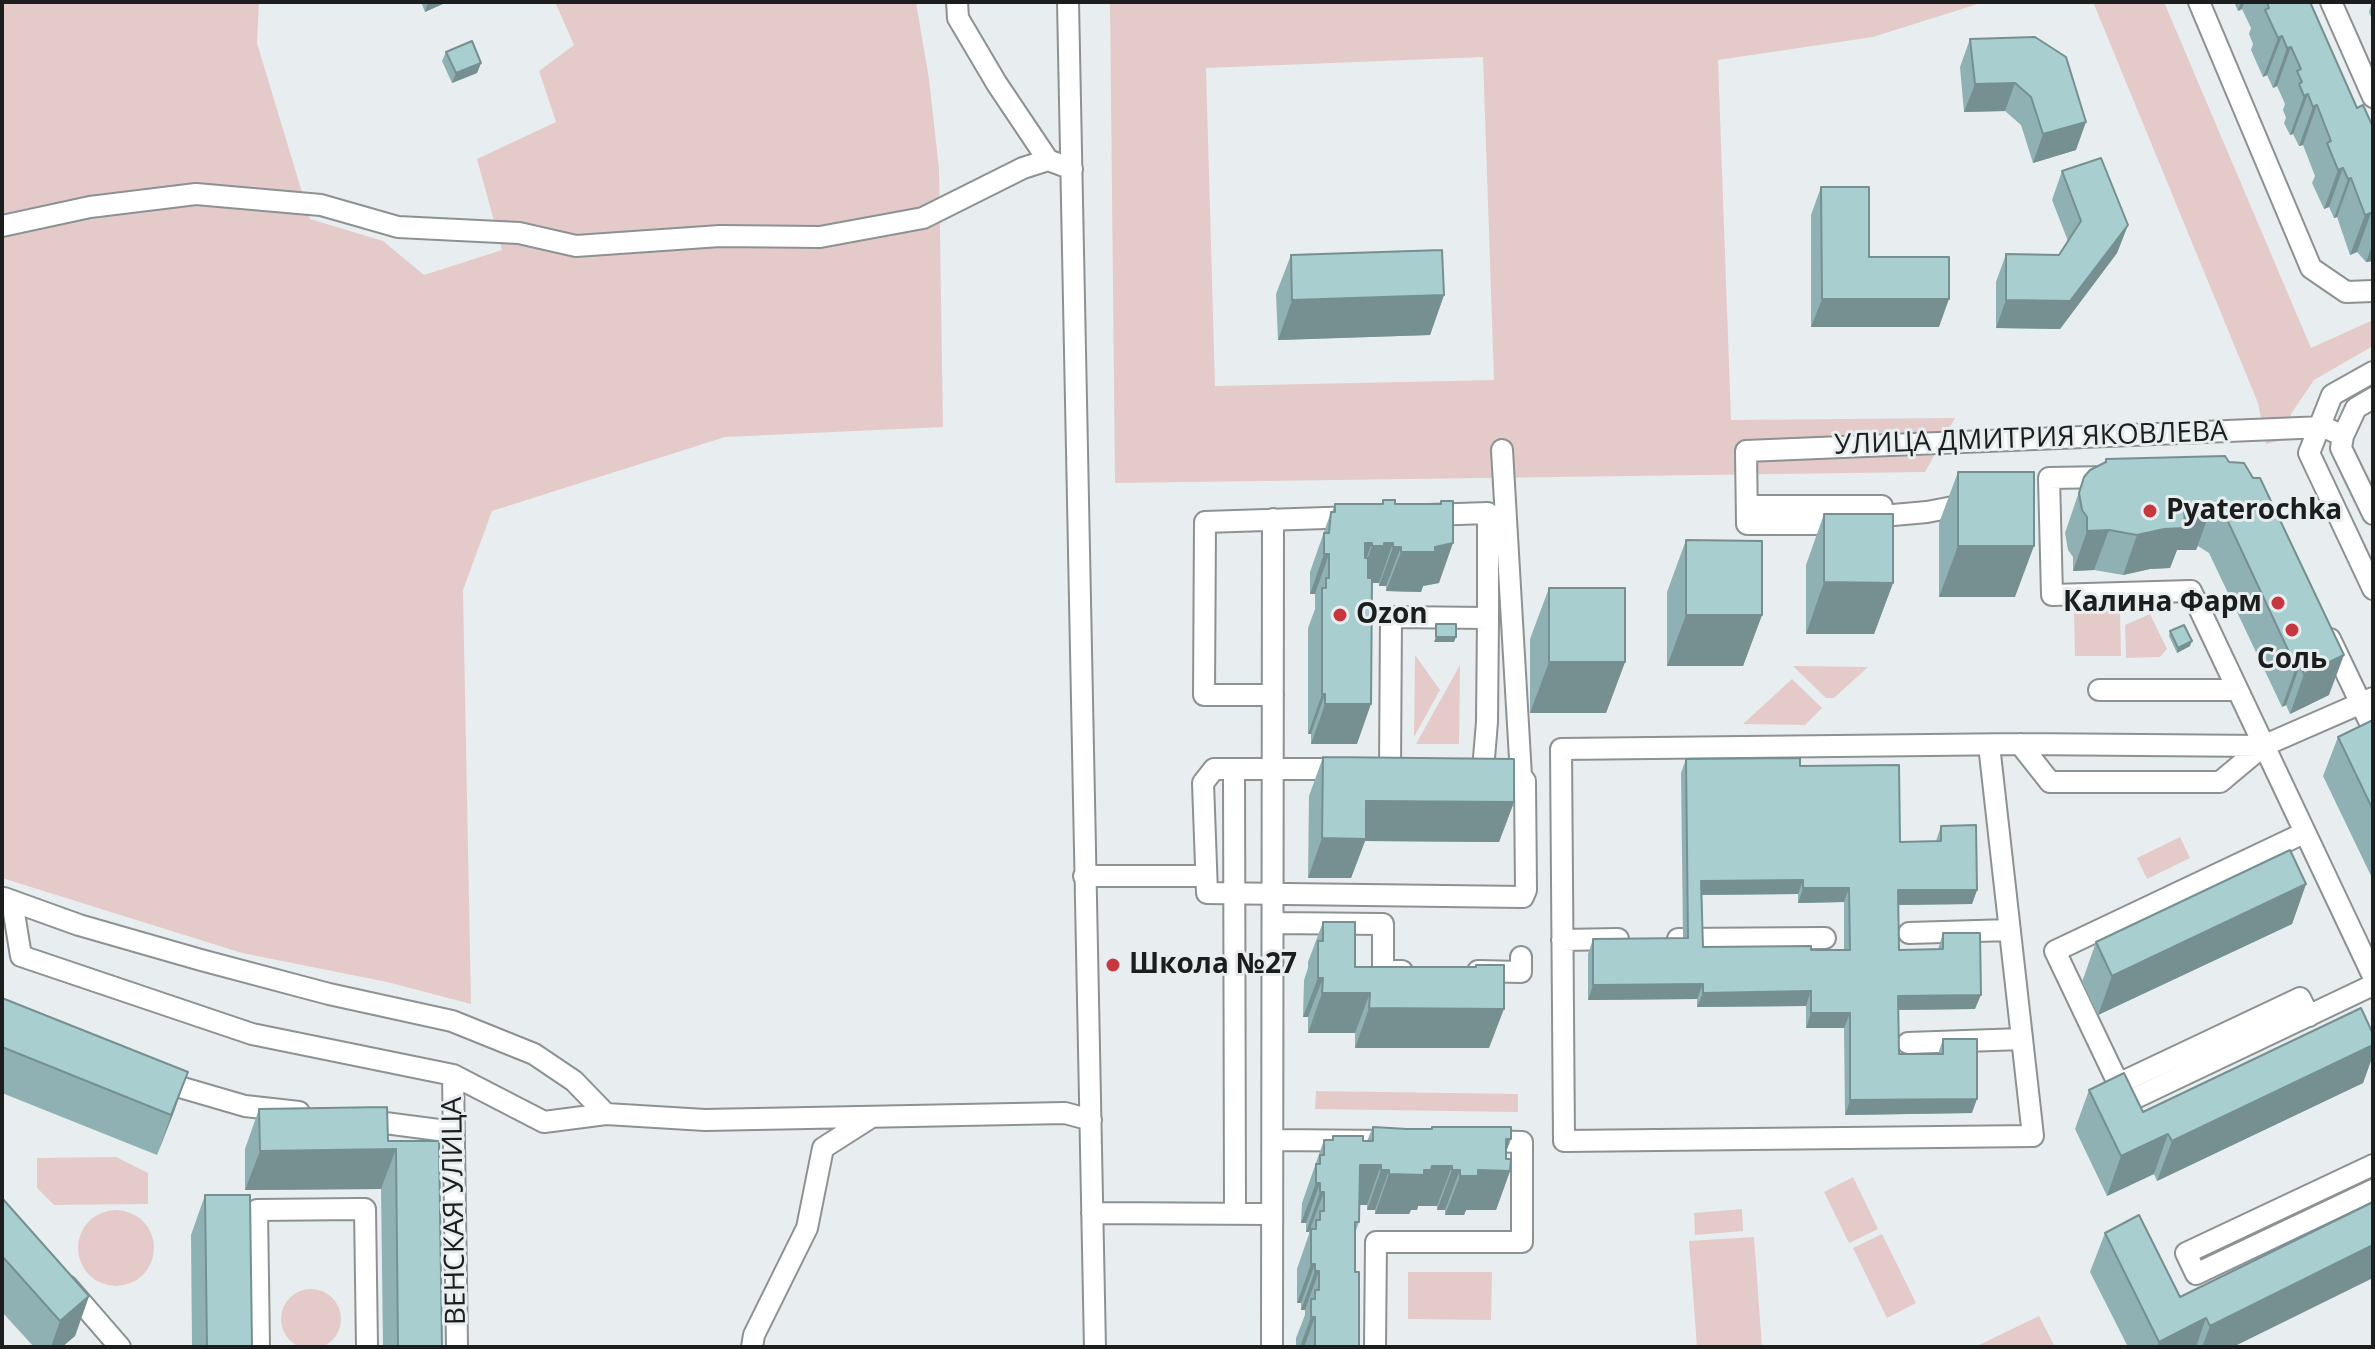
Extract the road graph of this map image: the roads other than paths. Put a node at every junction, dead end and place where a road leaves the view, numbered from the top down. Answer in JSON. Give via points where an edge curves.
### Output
{"nodes":[{"id":1,"x":957,"y":2,"type":"edge"},
{"id":2,"x":1068,"y":2,"type":"edge"},
{"id":3,"x":2199,"y":2,"type":"edge"},
{"id":4,"x":2331,"y":2,"type":"edge"},
{"id":5,"x":2373,"y":97,"type":"edge"},
{"id":6,"x":1048,"y":160,"type":"junction"},
{"id":7,"x":1072,"y":169,"type":"junction"},
{"id":8,"x":2,"y":226,"type":"edge"},
{"id":9,"x":2373,"y":291,"type":"edge"},
{"id":10,"x":2373,"y":372,"type":"edge"},
{"id":11,"x":2373,"y":398,"type":"edge"},
{"id":12,"x":2317,"y":427,"type":"junction"},
{"id":13,"x":2343,"y":436,"type":"junction"},
{"id":14,"x":1502,"y":450,"type":"dead end"},
{"id":15,"x":2124,"y":477,"type":"edge"},
{"id":16,"x":1989,"y":499,"type":"edge"},
{"id":17,"x":2373,"y":514,"type":"edge"},
{"id":18,"x":1411,"y":515,"type":"edge"},
{"id":19,"x":1380,"y":516,"type":"edge"},
{"id":20,"x":1273,"y":519,"type":"junction"},
{"id":21,"x":2373,"y":589,"type":"edge"},
{"id":22,"x":1488,"y":618,"type":"junction"},
{"id":23,"x":2321,"y":620,"type":"edge"},
{"id":24,"x":2099,"y":690,"type":"dead end"},
{"id":25,"x":2237,"y":690,"type":"junction"},
{"id":26,"x":1273,"y":695,"type":"junction"},
{"id":27,"x":2367,"y":701,"type":"edge"},
{"id":28,"x":2373,"y":729,"type":"edge"},
{"id":29,"x":2020,"y":744,"type":"junction"},
{"id":30,"x":1989,"y":745,"type":"junction"},
{"id":31,"x":2263,"y":746,"type":"junction"},
{"id":32,"x":1234,"y":769,"type":"junction"},
{"id":33,"x":1272,"y":769,"type":"junction"},
{"id":34,"x":1390,"y":769,"type":"junction"},
{"id":35,"x":1413,"y":769,"type":"edge"},
{"id":36,"x":1441,"y":769,"type":"edge"},
{"id":37,"x":2304,"y":833,"type":"junction"},
{"id":38,"x":1084,"y":876,"type":"junction"},
{"id":39,"x":1206,"y":876,"type":"junction"},
{"id":40,"x":1234,"y":893,"type":"junction"},
{"id":41,"x":1274,"y":894,"type":"junction"},
{"id":42,"x":7,"y":899,"type":"edge"},
{"id":43,"x":1274,"y":923,"type":"junction"},
{"id":44,"x":2010,"y":930,"type":"junction"},
{"id":45,"x":1909,"y":933,"type":"dead end"},
{"id":46,"x":1825,"y":938,"type":"dead end"},
{"id":47,"x":1562,"y":940,"type":"junction"},
{"id":48,"x":1521,"y":957,"type":"dead end"},
{"id":49,"x":1429,"y":971,"type":"edge"},
{"id":50,"x":1459,"y":971,"type":"edge"},
{"id":51,"x":2373,"y":976,"type":"edge"},
{"id":52,"x":2373,"y":985,"type":"edge"},
{"id":53,"x":2022,"y":1039,"type":"junction"},
{"id":54,"x":1908,"y":1043,"type":"dead end"},
{"id":55,"x":453,"y":1075,"type":"junction"},
{"id":56,"x":145,"y":1076,"type":"edge"},
{"id":57,"x":606,"y":1114,"type":"junction"},
{"id":58,"x":320,"y":1115,"type":"edge"},
{"id":59,"x":870,"y":1118,"type":"junction"},
{"id":60,"x":349,"y":1119,"type":"edge"},
{"id":61,"x":1091,"y":1120,"type":"junction"},
{"id":62,"x":454,"y":1132,"type":"junction"},
{"id":63,"x":1273,"y":1140,"type":"junction"},
{"id":64,"x":1413,"y":1141,"type":"edge"},
{"id":65,"x":1460,"y":1141,"type":"edge"},
{"id":66,"x":2373,"y":1165,"type":"edge"},
{"id":67,"x":2373,"y":1190,"type":"edge"},
{"id":68,"x":1092,"y":1213,"type":"junction"},
{"id":69,"x":1235,"y":1214,"type":"junction"},
{"id":70,"x":1272,"y":1214,"type":"junction"},
{"id":71,"x":59,"y":1276,"type":"edge"},
{"id":72,"x":120,"y":1347,"type":"edge"},
{"id":73,"x":259,"y":1347,"type":"edge"},
{"id":74,"x":367,"y":1347,"type":"edge"},
{"id":75,"x":457,"y":1347,"type":"edge"},
{"id":76,"x":752,"y":1347,"type":"edge"},
{"id":77,"x":1095,"y":1347,"type":"edge"},
{"id":78,"x":1272,"y":1347,"type":"edge"},
{"id":79,"x":1375,"y":1347,"type":"edge"}],
"edges":[{"from":1,"to":6,"type":"street","via":[[958,18]]},
{"from":2,"to":7,"type":"street"},
{"from":3,"to":9,"type":"street","via":[[2311,268],[2346,292]]},
{"from":4,"to":5,"type":"street"},
{"from":6,"to":7,"type":"street"},
{"from":6,"to":8,"type":"street","via":[[923,218],[820,237],[720,236],[576,246],[519,233],[398,227],[321,205],[196,194],[90,207]]},
{"from":7,"to":38,"type":"street"},
{"from":10,"to":12,"type":"street","via":[[2332,395]]},
{"from":11,"to":13,"type":"street","via":[[2356,408]]},
{"from":12,"to":13,"type":"street"},
{"from":12,"to":16,"type":"street","name":"УЛИЦА ДМИТРИЯ ЯКОВЛЕВА","via":[[1746,451],[1747,524],[1882,524],[1882,516]]},
{"from":12,"to":21,"type":"street","via":[[2309,453]]},
{"from":13,"to":17,"type":"street","via":[[2341,448]]},
{"from":14,"to":41,"type":"street","via":[[1525,781],[1523,897]]},
{"from":15,"to":25,"type":"street","via":[[2049,478],[2042,488],[2052,595],[2191,591]]},
{"from":18,"to":22,"type":"street","via":[[1488,513]]},
{"from":19,"to":20,"type":"street"},
{"from":20,"to":26,"type":"street"},
{"from":20,"to":26,"type":"street","via":[[1205,522],[1204,695]]},
{"from":22,"to":34,"type":"street","via":[[1391,617]]},
{"from":22,"to":36,"type":"street","via":[[1483,770]]},
{"from":23,"to":27,"type":"street"},
{"from":24,"to":25,"type":"street"},
{"from":25,"to":31,"type":"street"},
{"from":26,"to":33,"type":"street"},
{"from":27,"to":28,"type":"street"},
{"from":27,"to":31,"type":"street"},
{"from":29,"to":30,"type":"street"},
{"from":29,"to":31,"type":"street"},
{"from":29,"to":31,"type":"street","via":[[2050,782],[2220,782]]},
{"from":30,"to":44,"type":"street"},
{"from":30,"to":47,"type":"street","via":[[1561,749]]},
{"from":31,"to":37,"type":"street"},
{"from":32,"to":33,"type":"street"},
{"from":32,"to":39,"type":"street","via":[[1214,769],[1203,783]]},
{"from":32,"to":40,"type":"street"},
{"from":33,"to":34,"type":"street"},
{"from":33,"to":41,"type":"street"},
{"from":34,"to":35,"type":"street"},
{"from":37,"to":51,"type":"street"},
{"from":37,"to":52,"type":"street","via":[[2055,951],[2127,1102]]},
{"from":38,"to":39,"type":"street"},
{"from":38,"to":61,"type":"street"},
{"from":39,"to":40,"type":"street","via":[[1207,893]]},
{"from":40,"to":41,"type":"street"},
{"from":40,"to":69,"type":"street"},
{"from":41,"to":43,"type":"street"},
{"from":42,"to":55,"type":"street","via":[[21,956],[252,1034]]},
{"from":42,"to":57,"type":"street","via":[[201,960],[452,1021],[534,1054],[574,1081]]},
{"from":43,"to":49,"type":"street","via":[[1383,924],[1383,971]]},
{"from":43,"to":63,"type":"street"},
{"from":44,"to":45,"type":"street"},
{"from":44,"to":53,"type":"street"},
{"from":46,"to":47,"type":"street"},
{"from":47,"to":53,"type":"street","via":[[1564,1141],[2033,1136]]},
{"from":48,"to":50,"type":"street","via":[[1521,972]]},
{"from":53,"to":54,"type":"street"},
{"from":55,"to":57,"type":"street","via":[[544,1122]]},
{"from":55,"to":62,"type":"street","name":"ВЕНСКАЯ УЛИЦА"},
{"from":56,"to":58,"type":"street","via":[[245,1106]]},
{"from":57,"to":59,"type":"street","via":[[705,1120]]},
{"from":59,"to":61,"type":"street","via":[[1065,1113]]},
{"from":59,"to":76,"type":"street","via":[[823,1148],[807,1228]]},
{"from":60,"to":62,"type":"street"},
{"from":61,"to":68,"type":"street"},
{"from":62,"to":75,"type":"street","name":"ВЕНСКАЯ УЛИЦА"},
{"from":63,"to":64,"type":"street"},
{"from":63,"to":70,"type":"street"},
{"from":65,"to":79,"type":"street","via":[[1522,1142],[1522,1242],[1376,1242]]},
{"from":66,"to":67,"type":"street","via":[[2186,1253],[2196,1274]]},
{"from":68,"to":69,"type":"street"},
{"from":68,"to":77,"type":"street"},
{"from":69,"to":70,"type":"street"},
{"from":70,"to":78,"type":"street"},
{"from":71,"to":72,"type":"street"},
{"from":73,"to":74,"type":"street","via":[[257,1210],[359,1209],[365,1209]]}]}
